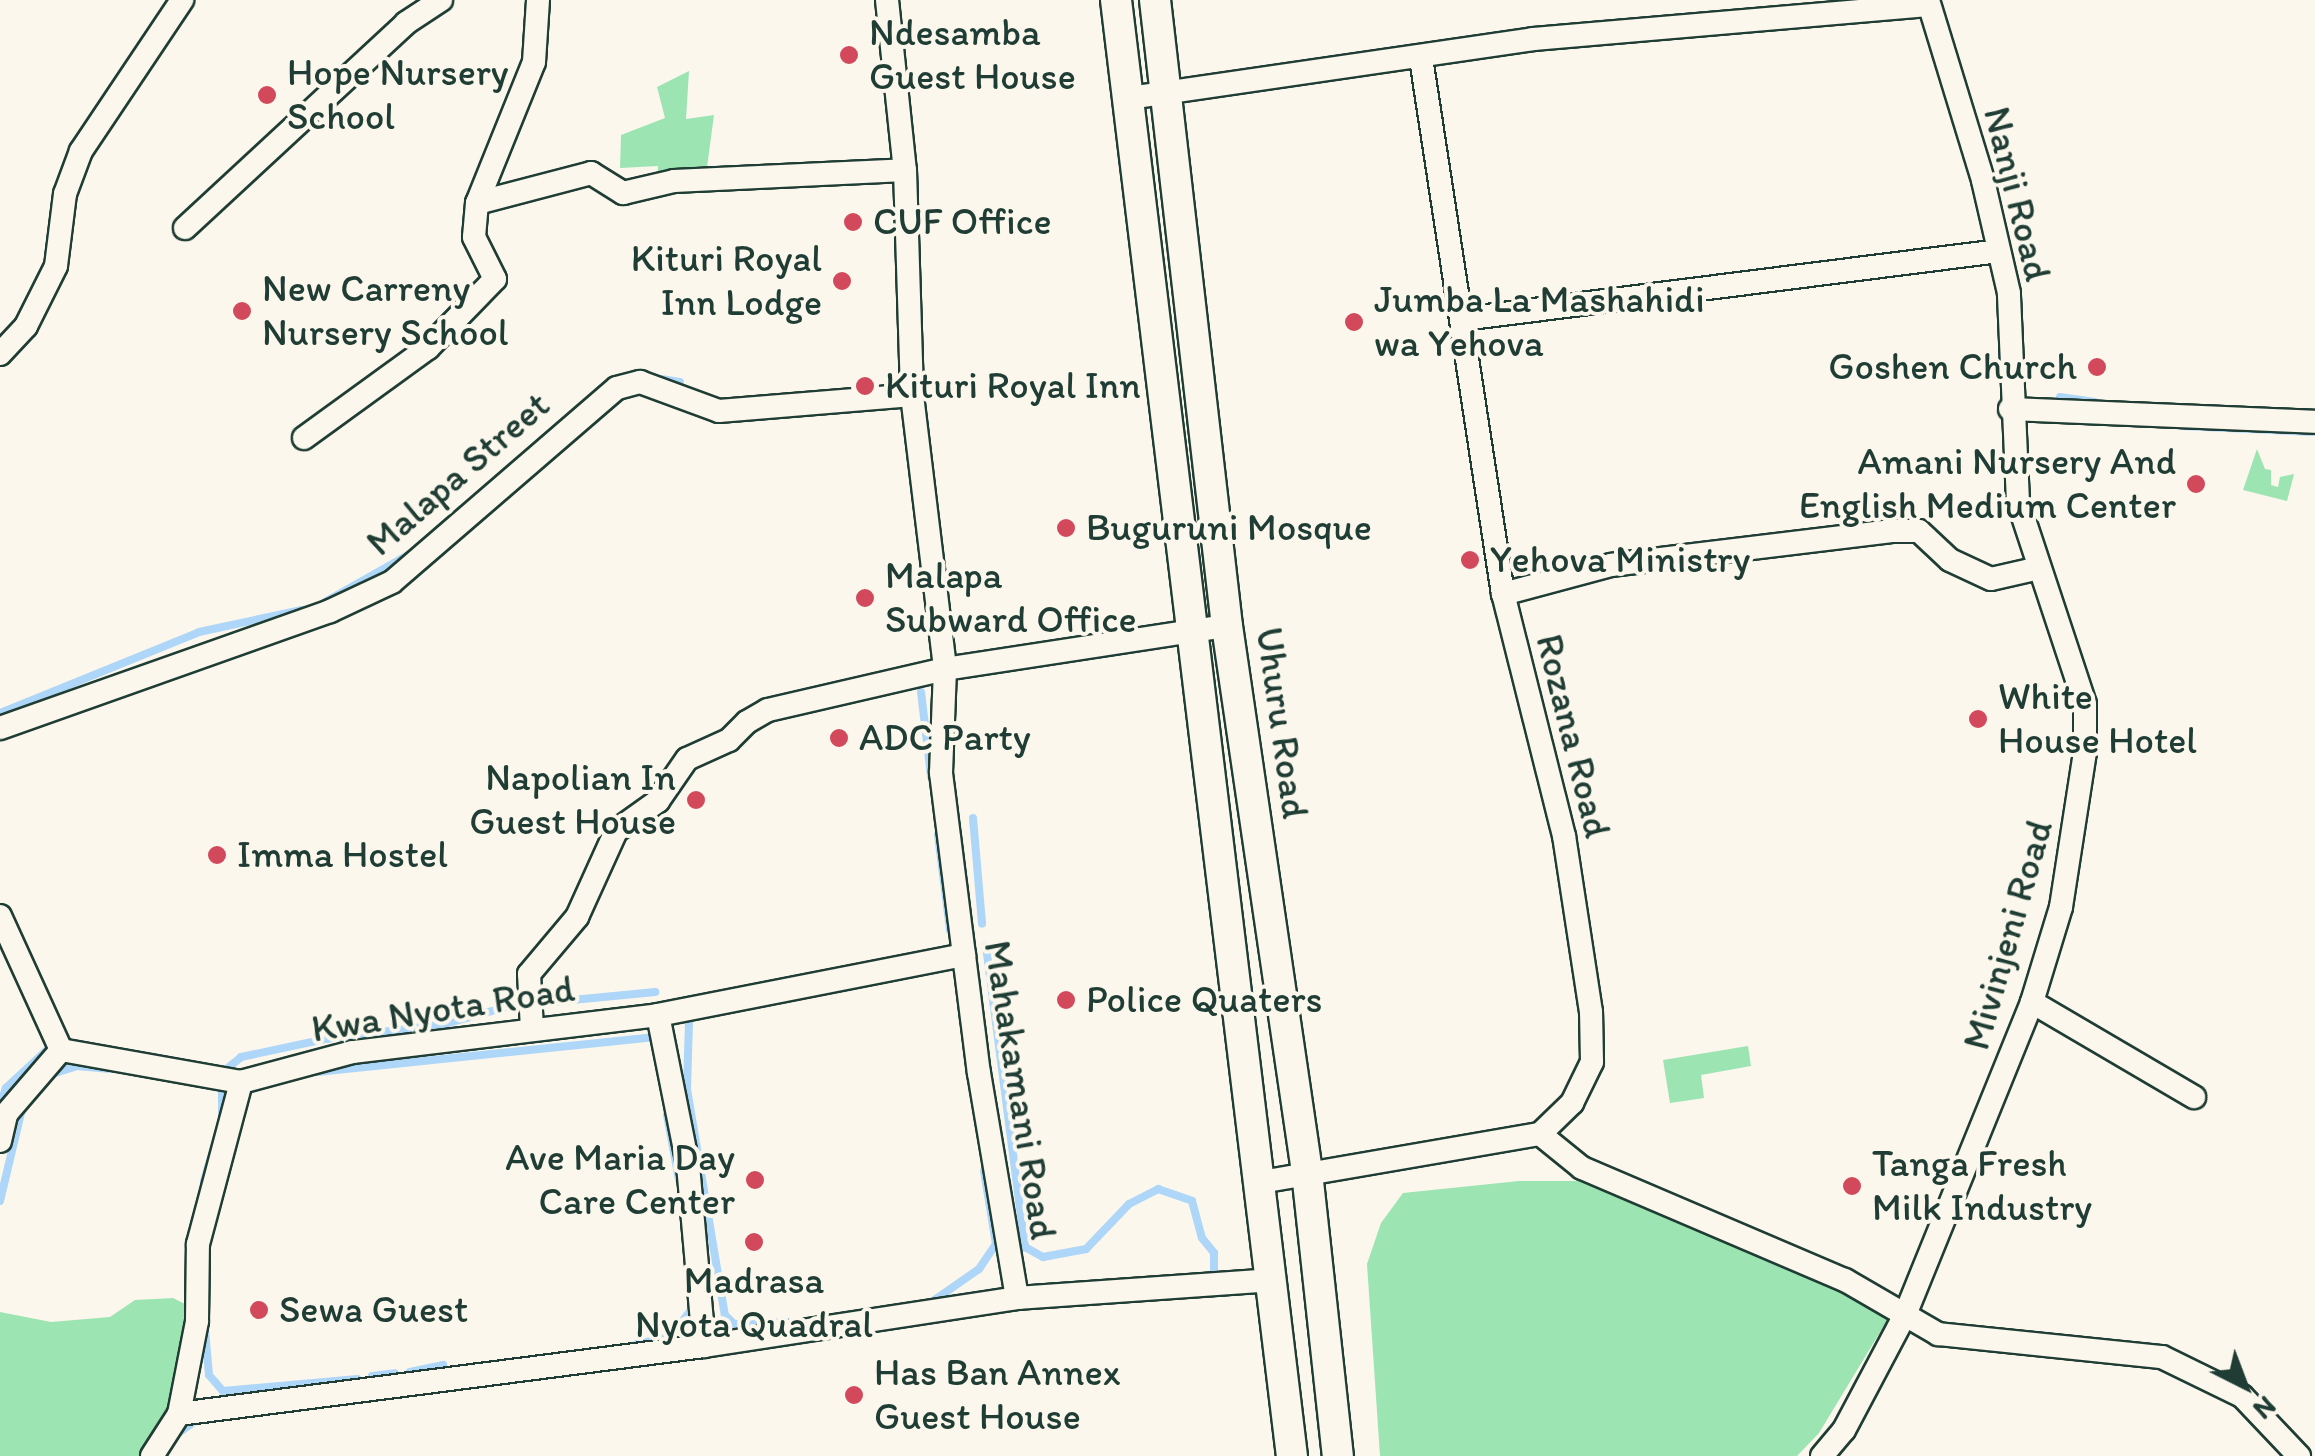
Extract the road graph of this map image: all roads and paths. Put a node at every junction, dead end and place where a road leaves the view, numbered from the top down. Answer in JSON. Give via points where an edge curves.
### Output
{"nodes":[{"id":1,"x":182,"y":0,"type":"edge"},
{"id":2,"x":441,"y":0,"type":"edge"},
{"id":3,"x":538,"y":0,"type":"edge"},
{"id":4,"x":888,"y":0,"type":"edge"},
{"id":5,"x":1116,"y":0,"type":"edge"},
{"id":6,"x":1155,"y":0,"type":"edge"},
{"id":7,"x":1928,"y":2,"type":"edge"},
{"id":8,"x":1421,"y":58,"type":"junction"},
{"id":9,"x":1166,"y":91,"type":"junction"},
{"id":10,"x":1130,"y":98,"type":"junction"},
{"id":11,"x":905,"y":170,"type":"junction"},
{"id":12,"x":477,"y":203,"type":"junction"},
{"id":13,"x":185,"y":228,"type":"dead end"},
{"id":14,"x":1999,"y":251,"type":"junction"},
{"id":15,"x":1464,"y":319,"type":"junction"},
{"id":16,"x":0,"y":354,"type":"edge"},
{"id":17,"x":912,"y":395,"type":"junction"},
{"id":18,"x":2010,"y":409,"type":"junction"},
{"id":19,"x":2315,"y":422,"type":"edge"},
{"id":20,"x":304,"y":438,"type":"dead end"},
{"id":21,"x":2035,"y":569,"type":"junction"},
{"id":22,"x":1502,"y":594,"type":"junction"},
{"id":23,"x":1228,"y":626,"type":"junction"},
{"id":24,"x":1189,"y":630,"type":"junction"},
{"id":25,"x":945,"y":669,"type":"junction"},
{"id":26,"x":0,"y":728,"type":"edge"},
{"id":27,"x":0,"y":916,"type":"edge"},
{"id":28,"x":964,"y":954,"type":"junction"},
{"id":29,"x":2032,"y":1002,"type":"junction"},
{"id":30,"x":658,"y":1015,"type":"junction"},
{"id":31,"x":532,"y":1029,"type":"junction"},
{"id":32,"x":60,"y":1050,"type":"junction"},
{"id":33,"x":241,"y":1082,"type":"junction"},
{"id":34,"x":2194,"y":1098,"type":"dead end"},
{"id":35,"x":1540,"y":1134,"type":"junction"},
{"id":36,"x":0,"y":1141,"type":"edge"},
{"id":37,"x":1306,"y":1172,"type":"junction"},
{"id":38,"x":1261,"y":1182,"type":"junction"},
{"id":39,"x":1273,"y":1280,"type":"junction"},
{"id":40,"x":1017,"y":1298,"type":"junction"},
{"id":41,"x":1905,"y":1315,"type":"junction"},
{"id":42,"x":704,"y":1346,"type":"junction"},
{"id":43,"x":179,"y":1414,"type":"junction"},
{"id":44,"x":152,"y":1456,"type":"edge"},
{"id":45,"x":1292,"y":1456,"type":"edge"},
{"id":46,"x":1338,"y":1456,"type":"edge"},
{"id":47,"x":1822,"y":1456,"type":"edge"},
{"id":48,"x":2299,"y":1456,"type":"edge"}],
"edges":[{"from":1,"to":16,"type":"street","via":[[81,151],[65,194],[56,266],[26,326]]},
{"from":2,"to":13,"type":"street","via":[[406,23]]},
{"from":3,"to":12,"type":"street","via":[[534,62]]},
{"from":4,"to":11,"type":"street","name":"Mahakamani Road"},
{"from":5,"to":10,"type":"main road"},
{"from":6,"to":9,"type":"main road","name":"Uhuru Road"},
{"from":7,"to":8,"type":"street","via":[[1533,39]]},
{"from":7,"to":14,"type":"street","name":"Nanji Road"},
{"from":8,"to":9,"type":"street"},
{"from":8,"to":15,"type":"street","name":"Rozana Road"},
{"from":9,"to":10,"type":"street"},
{"from":9,"to":23,"type":"main road","name":"Uhuru Road"},
{"from":10,"to":24,"type":"main road"},
{"from":11,"to":12,"type":"street","via":[[674,181],[623,193],[591,172]]},
{"from":11,"to":17,"type":"street","name":"Mahakamani Road"},
{"from":12,"to":20,"type":"street","via":[[474,236],[495,279],[484,297],[454,314],[428,348]]},
{"from":14,"to":15,"type":"street"},
{"from":14,"to":18,"type":"street","name":"Nanji Road","via":[[2009,293]]},
{"from":15,"to":22,"type":"street","name":"Rozana Road"},
{"from":17,"to":25,"type":"street","name":"Mahakamani Road"},
{"from":17,"to":26,"type":"street","name":"Malapa Street","via":[[719,410],[640,382],[617,388],[392,582],[330,611]]},
{"from":18,"to":19,"type":"street"},
{"from":18,"to":21,"type":"street","name":"Mivinjeni Road","via":[[2018,502]]},
{"from":21,"to":22,"type":"street","via":[[1991,579],[1950,560],[1919,531],[1890,531],[1611,564]]},
{"from":21,"to":29,"type":"street","name":"Mivinjeni Road","via":[[2085,704],[2086,752],[2065,890]]},
{"from":22,"to":35,"type":"street","name":"Rozana Road","via":[[1564,836],[1591,1012],[1592,1062],[1572,1103]]},
{"from":23,"to":24,"type":"street"},
{"from":23,"to":37,"type":"main road","name":"Uhuru Road"},
{"from":24,"to":25,"type":"street"},
{"from":24,"to":38,"type":"main road"},
{"from":25,"to":28,"type":"street","name":"Mahakamani Road","via":[[941,773]]},
{"from":25,"to":31,"type":"street","via":[[768,710],[730,740],[687,759],[658,802],[616,831],[576,917],[535,963],[527,980]]},
{"from":27,"to":32,"type":"street"},
{"from":28,"to":30,"type":"street","name":"Kwa Nyota Road"},
{"from":28,"to":40,"type":"street","name":"Mahakamani Road"},
{"from":29,"to":34,"type":"street"},
{"from":29,"to":41,"type":"street","name":"Mivinjeni Road"},
{"from":30,"to":31,"type":"street","name":"Kwa Nyota Road"},
{"from":30,"to":42,"type":"street","via":[[688,1164]]},
{"from":31,"to":33,"type":"street","name":"Kwa Nyota Road","via":[[353,1052]]},
{"from":32,"to":33,"type":"street","name":"Kwa Nyota Road"},
{"from":32,"to":36,"type":"street","via":[[6,1114]]},
{"from":33,"to":43,"type":"street","via":[[198,1244],[197,1321]]},
{"from":35,"to":37,"type":"street"},
{"from":35,"to":41,"type":"street","via":[[1582,1168],[1845,1280]]},
{"from":37,"to":38,"type":"street"},
{"from":37,"to":46,"type":"main road","name":"Uhuru Road"},
{"from":38,"to":39,"type":"main road"},
{"from":39,"to":40,"type":"street"},
{"from":39,"to":45,"type":"main road"},
{"from":40,"to":42,"type":"street","name":"Mahakamani Road"},
{"from":41,"to":47,"type":"street","name":"Mivinjeni Road","via":[[1844,1430]]},
{"from":41,"to":48,"type":"street","via":[[1938,1334],[2162,1356],[2242,1396]]},
{"from":42,"to":43,"type":"street","name":"Mahakamani Road"},
{"from":43,"to":44,"type":"street"}]}
